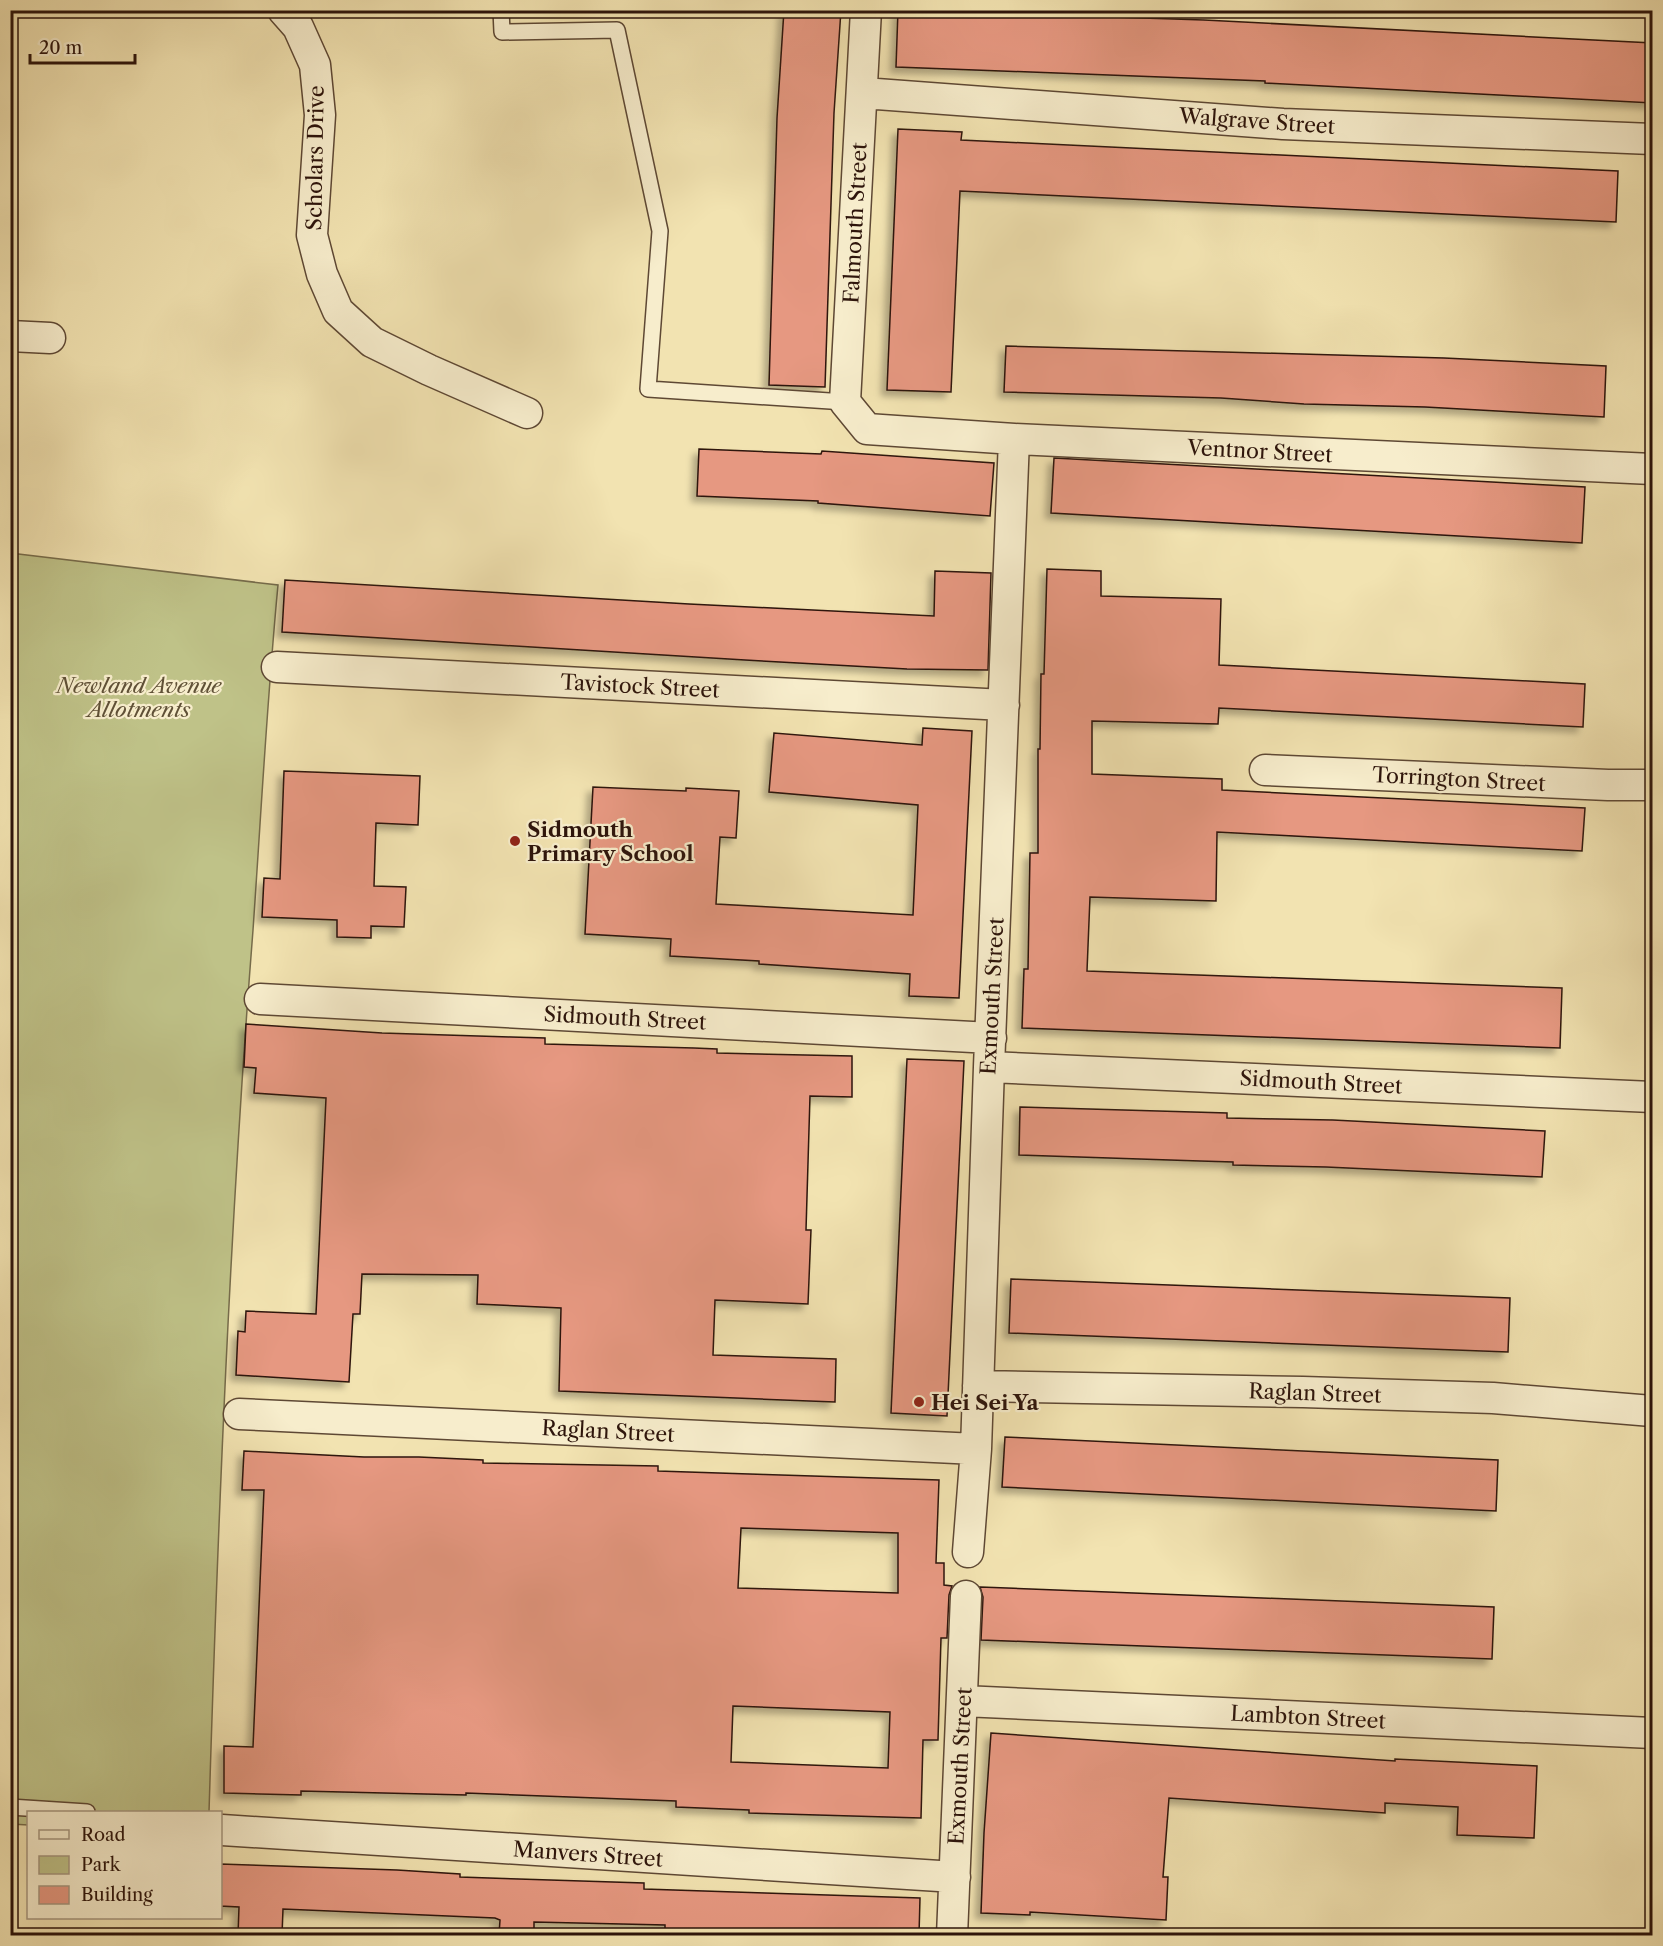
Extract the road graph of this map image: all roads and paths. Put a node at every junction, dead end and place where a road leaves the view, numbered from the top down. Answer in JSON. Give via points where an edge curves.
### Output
{"nodes":[{"id":1,"x":282,"y":10,"type":"edge"},
{"id":2,"x":501,"y":10,"type":"edge"},
{"id":3,"x":866,"y":10,"type":"edge"},
{"id":4,"x":863,"y":93,"type":"junction"},
{"id":5,"x":1653,"y":139,"type":"edge"},
{"id":6,"x":10,"y":336,"type":"edge"},
{"id":7,"x":50,"y":338,"type":"dead end"},
{"id":8,"x":845,"y":402,"type":"junction"},
{"id":9,"x":526,"y":413,"type":"dead end"},
{"id":10,"x":1014,"y":439,"type":"junction"},
{"id":11,"x":1653,"y":469,"type":"edge"},
{"id":12,"x":277,"y":667,"type":"dead end"},
{"id":13,"x":1004,"y":705,"type":"junction"},
{"id":14,"x":1265,"y":770,"type":"dead end"},
{"id":15,"x":1653,"y":786,"type":"edge"},
{"id":16,"x":260,"y":999,"type":"dead end"},
{"id":17,"x":990,"y":1052,"type":"junction"},
{"id":18,"x":1653,"y":1097,"type":"edge"},
{"id":19,"x":978,"y":1386,"type":"junction"},
{"id":20,"x":1653,"y":1411,"type":"edge"},
{"id":21,"x":239,"y":1414,"type":"dead end"},
{"id":22,"x":976,"y":1449,"type":"junction"},
{"id":23,"x":968,"y":1552,"type":"dead end"},
{"id":24,"x":966,"y":1596,"type":"dead end"},
{"id":25,"x":963,"y":1701,"type":"junction"},
{"id":26,"x":1653,"y":1733,"type":"edge"},
{"id":27,"x":10,"y":1807,"type":"edge"},
{"id":28,"x":72,"y":1811,"type":"edge"},
{"id":29,"x":222,"y":1830,"type":"edge"},
{"id":30,"x":955,"y":1877,"type":"junction"},
{"id":31,"x":952,"y":1935,"type":"edge"}],
"edges":[{"from":1,"to":9,"type":"street","name":"Scholars Drive","via":[[298,27],[315,64],[320,115],[312,235],[322,274],[338,311],[372,342]]},
{"from":2,"to":8,"type":"lane","via":[[502,32],[617,30],[660,231],[648,389]]},
{"from":3,"to":4,"type":"street","name":"Falmouth Street"},
{"from":4,"to":5,"type":"street","name":"Walgrave Street","via":[[1283,124]]},
{"from":4,"to":8,"type":"street","name":"Falmouth Street"},
{"from":6,"to":7,"type":"street"},
{"from":8,"to":10,"type":"street","name":"Ventnor Street","via":[[867,429]]},
{"from":10,"to":11,"type":"street","name":"Ventnor Street"},
{"from":10,"to":13,"type":"street","name":"Exmouth Street"},
{"from":12,"to":13,"type":"street","name":"Tavistock Street"},
{"from":13,"to":17,"type":"street","name":"Exmouth Street"},
{"from":14,"to":15,"type":"street","name":"Torrington Street"},
{"from":16,"to":17,"type":"street","name":"Sidmouth Street"},
{"from":17,"to":18,"type":"street","name":"Sidmouth Street"},
{"from":17,"to":19,"type":"street","name":"Exmouth Street"},
{"from":19,"to":20,"type":"street","name":"Raglan Street","via":[[1469,1397]]},
{"from":19,"to":22,"type":"street","name":"Exmouth Street"},
{"from":21,"to":22,"type":"street","name":"Raglan Street"},
{"from":22,"to":23,"type":"street","name":"Exmouth Street"},
{"from":24,"to":25,"type":"street","name":"Exmouth Street"},
{"from":25,"to":26,"type":"street","name":"Lambton Street"},
{"from":25,"to":30,"type":"street","name":"Exmouth Street"},
{"from":27,"to":28,"type":"lane"},
{"from":29,"to":30,"type":"street","name":"Manvers Street"},
{"from":30,"to":31,"type":"street","name":"Exmouth Street"}]}
